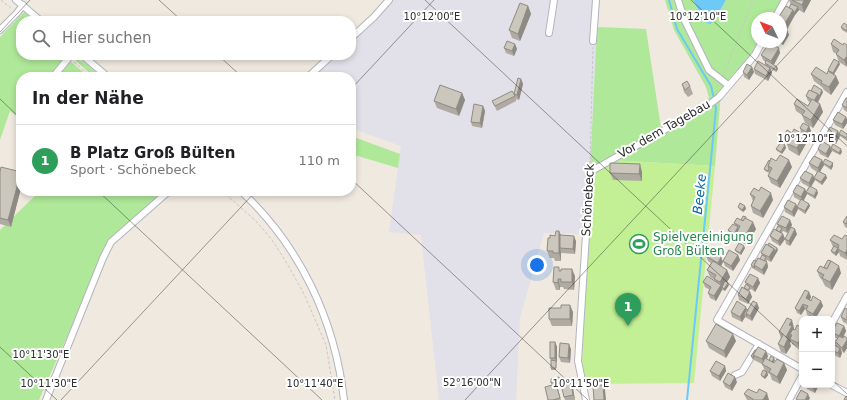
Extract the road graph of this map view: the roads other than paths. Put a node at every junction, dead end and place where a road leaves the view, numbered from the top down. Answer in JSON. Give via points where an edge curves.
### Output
{"nodes":[{"id":1,"x":16,"y":0,"type":"edge"},
{"id":2,"x":389,"y":0,"type":"edge"},
{"id":3,"x":554,"y":0,"type":"edge"},
{"id":4,"x":596,"y":0,"type":"edge"},
{"id":5,"x":678,"y":0,"type":"edge"},
{"id":6,"x":785,"y":0,"type":"edge"},
{"id":7,"x":23,"y":6,"type":"junction"},
{"id":8,"x":778,"y":12,"type":"edge"},
{"id":9,"x":34,"y":16,"type":"edge"},
{"id":10,"x":0,"y":30,"type":"edge"},
{"id":11,"x":356,"y":33,"type":"edge"},
{"id":12,"x":549,"y":33,"type":"dead end"},
{"id":13,"x":593,"y":41,"type":"road end"},
{"id":14,"x":759,"y":48,"type":"edge"},
{"id":15,"x":67,"y":60,"type":"edge"},
{"id":16,"x":88,"y":60,"type":"edge"},
{"id":17,"x":327,"y":60,"type":"edge"},
{"id":18,"x":57,"y":72,"type":"edge"},
{"id":19,"x":102,"y":72,"type":"edge"},
{"id":20,"x":313,"y":72,"type":"edge"},
{"id":21,"x":728,"y":86,"type":"junction"},
{"id":22,"x":847,"y":92,"type":"edge"},
{"id":23,"x":590,"y":172,"type":"joint"},
{"id":24,"x":163,"y":196,"type":"edge"},
{"id":25,"x":246,"y":196,"type":"edge"},
{"id":26,"x":847,"y":296,"type":"edge"},
{"id":27,"x":835,"y":318,"type":"edge"},
{"id":28,"x":759,"y":344,"type":"junction"},
{"id":29,"x":799,"y":367,"type":"edge"},
{"id":30,"x":735,"y":375,"type":"edge"},
{"id":31,"x":799,"y":382,"type":"edge"},
{"id":32,"x":835,"y":387,"type":"edge"},
{"id":33,"x":847,"y":393,"type":"edge"},
{"id":34,"x":46,"y":400,"type":"edge"},
{"id":35,"x":344,"y":400,"type":"edge"},
{"id":36,"x":586,"y":400,"type":"edge"},
{"id":37,"x":789,"y":400,"type":"edge"}],
"edges":[{"from":1,"to":7,"type":"street"},
{"from":2,"to":11,"type":"street"},
{"from":3,"to":12,"type":"street"},
{"from":4,"to":13,"type":"street"},
{"from":5,"to":21,"type":"street","via":[[684,19],[709,70]]},
{"from":6,"to":8,"type":"street"},
{"from":7,"to":9,"type":"street"},
{"from":7,"to":10,"type":"street"},
{"from":14,"to":21,"type":"street","name":"Vor dem Tagebau"},
{"from":15,"to":18,"type":"street"},
{"from":16,"to":19,"type":"street"},
{"from":17,"to":20,"type":"street"},
{"from":21,"to":23,"type":"street","name":"Vor dem Tagebau","via":[[710,104]]},
{"from":22,"to":28,"type":"street","via":[[717,320]]},
{"from":23,"to":36,"type":"street","name":"Schönebeck","via":[[578,361]]},
{"from":24,"to":34,"type":"street","via":[[111,242]]},
{"from":25,"to":35,"type":"street","via":[[276,229],[311,285],[331,336]]},
{"from":26,"to":27,"type":"street"},
{"from":28,"to":29,"type":"street"},
{"from":28,"to":30,"type":"street","via":[[742,372]]},
{"from":31,"to":37,"type":"street"},
{"from":32,"to":33,"type":"street"}]}
